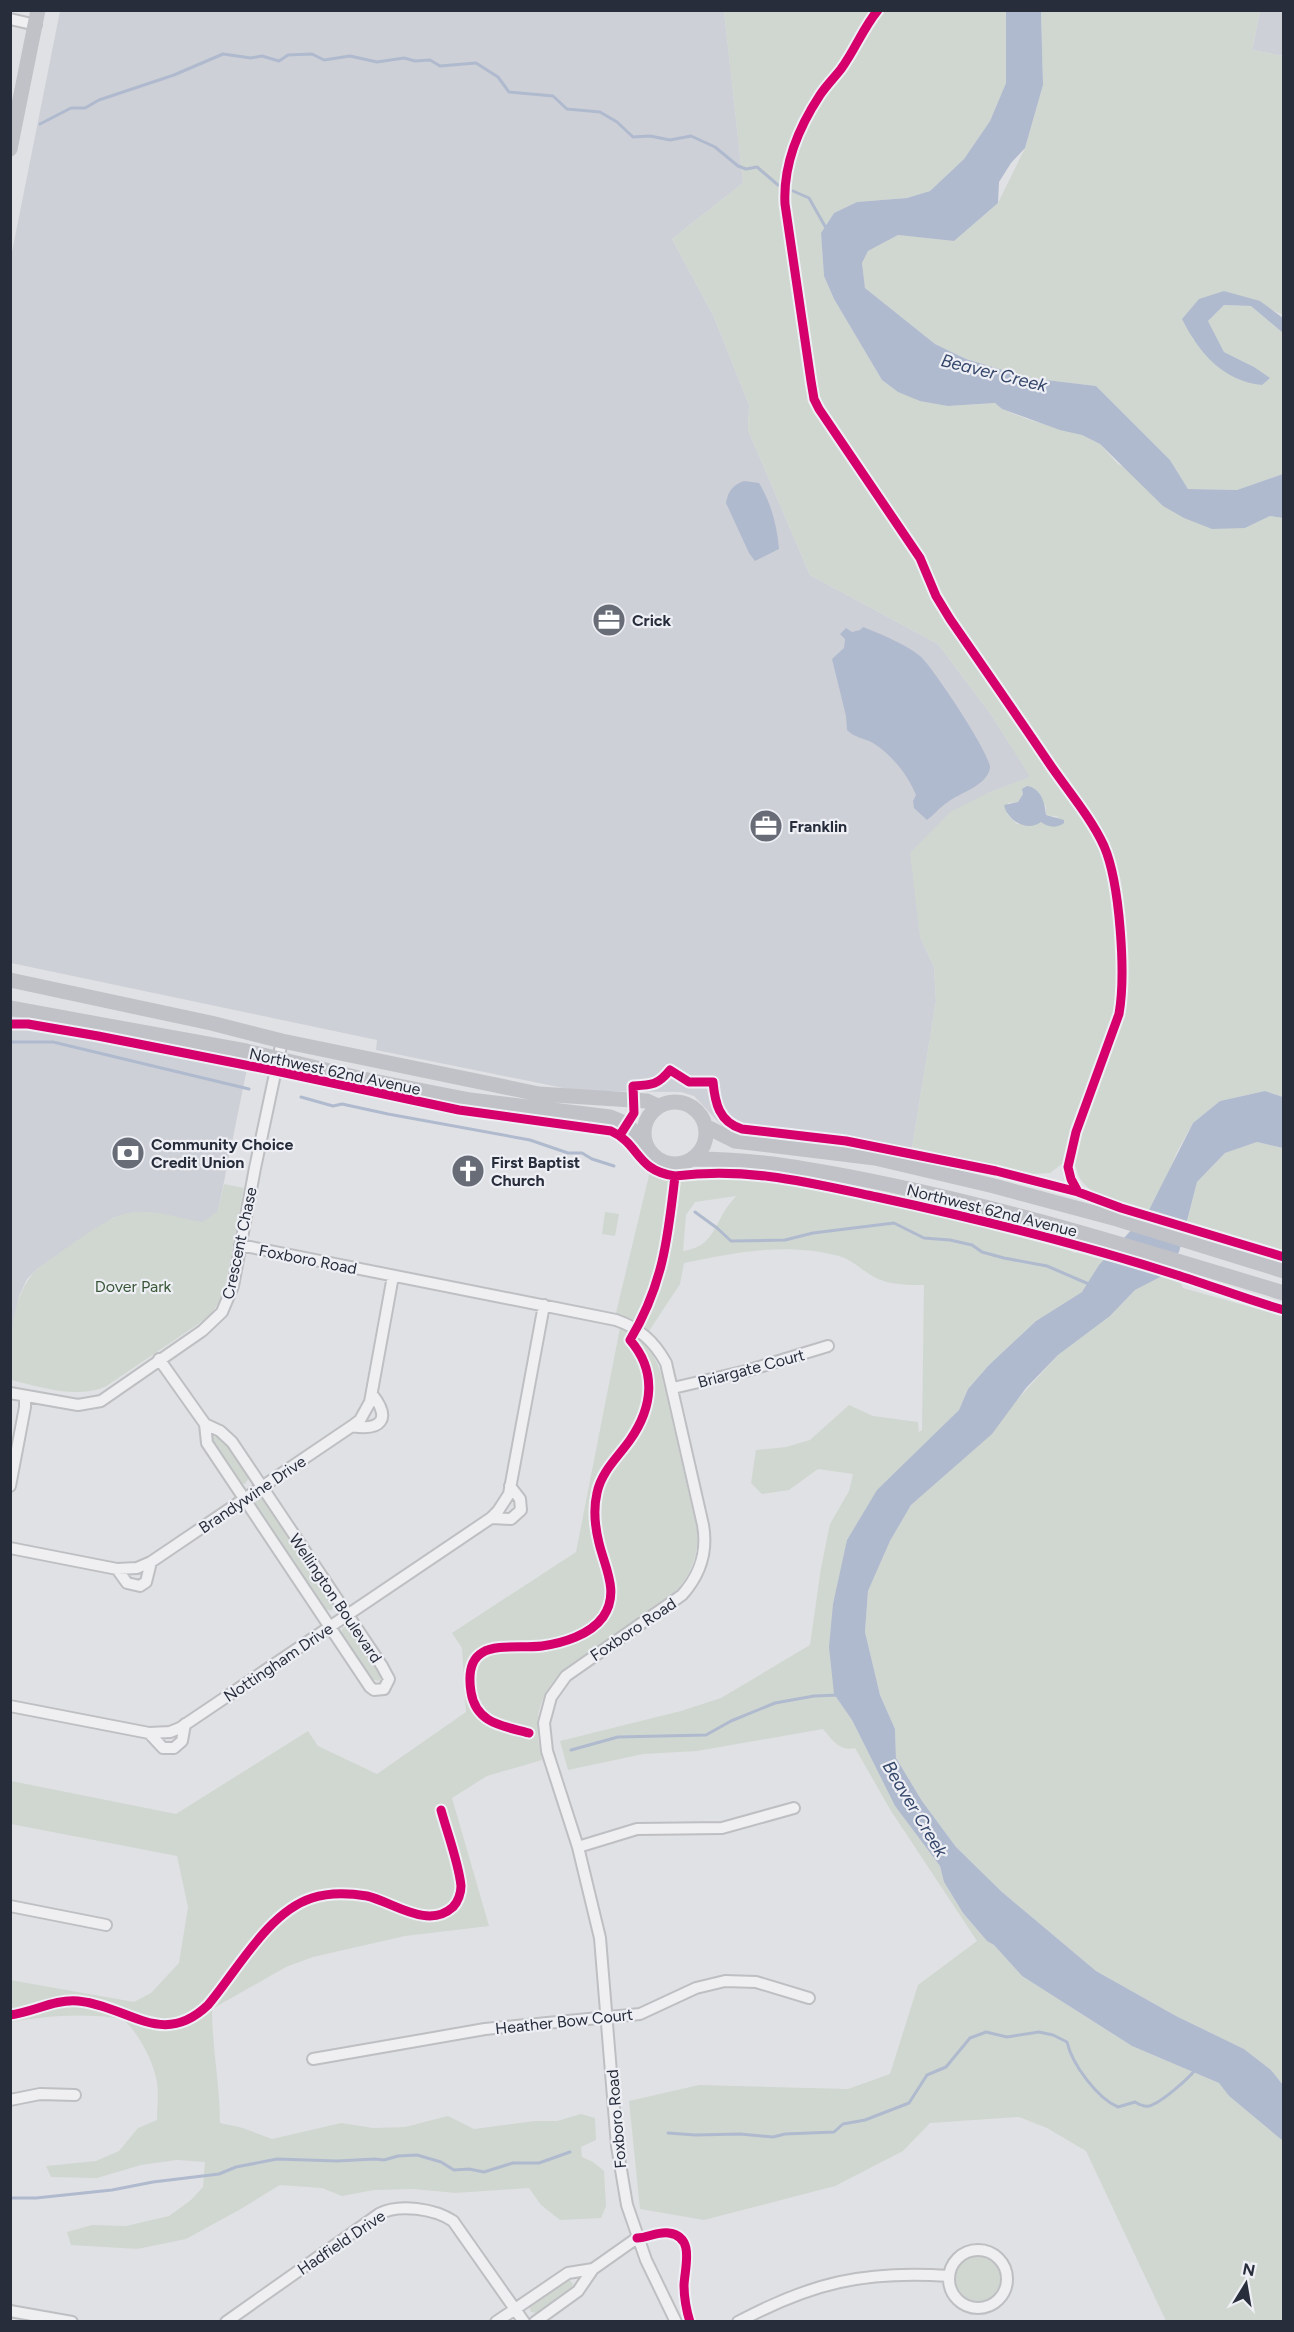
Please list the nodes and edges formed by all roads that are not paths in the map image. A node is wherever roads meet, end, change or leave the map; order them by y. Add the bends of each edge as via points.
1 (37, 17) edge
2 (10, 20) edge
3 (10, 149) edge
4 (10, 980) edge
5 (10, 1008) edge
6 (282, 1041) junction
7 (279, 1059) junction
8 (658, 1106) junction
9 (707, 1127) junction
10 (649, 1150) junction
11 (693, 1159) junction
12 (240, 1245) junction
13 (1284, 1271) edge
14 (393, 1276) junction
15 (1284, 1293) edge
16 (544, 1305) junction
17 (828, 1346) dead end
18 (159, 1359) junction
19 (673, 1388) junction
20 (10, 1393) edge
21 (372, 1394) junction
22 (25, 1396) junction
23 (205, 1424) junction
24 (352, 1426) junction
25 (10, 1486) edge
26 (510, 1486) junction
27 (262, 1487) junction
28 (243, 1500) junction
29 (491, 1518) junction
30 (10, 1548) edge
31 (151, 1562) junction
32 (117, 1569) junction
33 (349, 1615) junction
34 (330, 1628) junction
35 (10, 1706) edge
36 (185, 1724) junction
37 (149, 1733) junction
38 (794, 1808) dead end
39 (578, 1847) junction
40 (10, 1906) edge
41 (106, 1924) dead end
42 (809, 1998) dead end
43 (607, 2016) junction
44 (314, 2059) dead end
45 (75, 2095) dead end
46 (10, 2100) edge
47 (637, 2238) junction
48 (593, 2268) junction
49 (949, 2276) junction
50 (515, 2308) junction
51 (10, 2311) edge
52 (72, 2322) edge
53 (226, 2322) edge
54 (496, 2322) edge
55 (524, 2322) edge
56 (535, 2322) edge
57 (676, 2322) edge
58 (738, 2322) edge

1 - 2 street
1 - 3 street
4 - 6 street, Northwest 62nd Avenue
5 - 7 street, Northwest 62nd Avenue
6 - 7 street, Crescent Chase
6 - 8 street, Northwest 62nd Avenue via 539,1094 647,1101
7 - 10 street, Northwest 62nd Avenue via 470,1100 610,1118 627,1124
7 - 12 street, Crescent Chase
8 - 9 street via 682,1101 702,1115
8 - 10 street via 644,1126
9 - 11 street via 707,1139
9 - 13 street, Northwest 62nd Avenue via 735,1142 875,1158 994,1186
10 - 11 street via 669,1164
11 - 15 street, Northwest 62nd Avenue via 801,1167 1004,1211
12 - 14 street, Foxboro Road
12 - 18 street, Crescent Chase via 233,1286 222,1312 202,1331
14 - 16 street, Foxboro Road
14 - 21 street, Brandywine Drive
16 - 19 street, Foxboro Road via 616,1320 641,1332 666,1363
16 - 26 street, Nottingham Drive
17 - 19 street, Briargate Court
18 - 22 street, Crescent Chase via 101,1401 78,1405
18 - 23 street, Wellington Boulevard
19 - 39 street, Foxboro Road via 705,1534 702,1562 682,1595 576,1668 551,1697 544,1723 545,1744
20 - 22 street, Crescent Chase
21 - 24 street, Brandywine Drive via 366,1412
21 - 24 street, Brandywine Drive via 383,1416 378,1425
22 - 25 street
23 - 27 street, Wellington Boulevard via 225,1434
23 - 28 street, Wellington Boulevard via 207,1443
24 - 27 street, Brandywine Drive
26 - 29 street, Nottingham Drive via 504,1503
26 - 29 street, Nottingham Drive via 520,1499 521,1510 511,1519
27 - 28 street, Brandywine Drive
27 - 33 street, Wellington Boulevard
28 - 31 street, Brandywine Drive
28 - 34 street, Wellington Boulevard
29 - 33 street, Nottingham Drive
30 - 32 street, Brandywine Drive
31 - 32 street, Brandywine Drive via 137,1568
31 - 32 street, Brandywine Drive via 146,1582 140,1586 127,1583
33 - 34 street, Nottingham Drive
33 - 34 street, Wellington Boulevard via 387,1675 388,1685 384,1689 370,1687
34 - 36 street, Nottingham Drive
35 - 37 street, Nottingham Drive
36 - 37 street, Nottingham Drive via 170,1732
36 - 37 street, Nottingham Drive via 182,1741 174,1748 163,1748
38 - 39 street via 722,1828 636,1829
39 - 43 street, Foxboro Road via 600,1938
40 - 41 street
42 - 43 street, Heather Bow Court via 756,1982 724,1981 696,1988 640,2014
43 - 44 street, Heather Bow Court via 456,2033
43 - 47 street, Foxboro Road via 621,2174
45 - 46 street via 40,2094
47 - 48 street
47 - 57 street, Foxboro Road
48 - 50 street via 568,2273
48 - 56 street via 578,2291
49 - 49 street via 956,2298 976,2308 997,2300 1007,2279 1003,2263 983,2250 960,2256
49 - 58 street via 900,2274 845,2280 790,2296
50 - 53 street, Hadfield Drive via 453,2221 438,2213 395,2208 379,2214
50 - 54 street
50 - 55 street, Hadfield Drive
51 - 52 street

